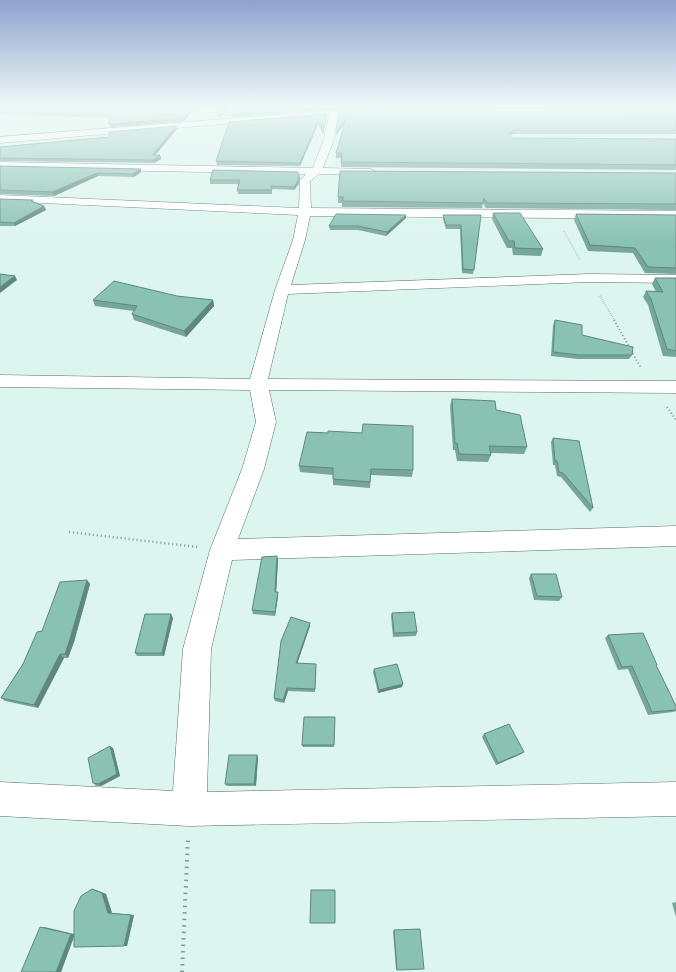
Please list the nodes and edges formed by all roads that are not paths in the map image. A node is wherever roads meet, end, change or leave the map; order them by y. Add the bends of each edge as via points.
1 (324, 152) edge
2 (0, 165) edge
3 (317, 172) junction
4 (381, 172) edge
5 (0, 198) edge
6 (305, 212) junction
7 (676, 215) edge
8 (676, 279) edge
9 (282, 290) junction
10 (0, 381) edge
11 (258, 384) junction
12 (676, 387) edge
13 (676, 536) edge
14 (222, 550) junction
15 (0, 799) edge
16 (676, 799) edge
17 (189, 809) junction

1 - 3 street
2 - 3 street
3 - 4 street
3 - 6 street via 306,180
5 - 6 street
6 - 7 street
6 - 9 street via 299,240
8 - 9 street via 589,278
9 - 11 street
10 - 11 street
11 - 12 street
11 - 14 street via 266,422 253,469
13 - 14 street
14 - 17 street via 198,649
15 - 17 street
16 - 17 street

